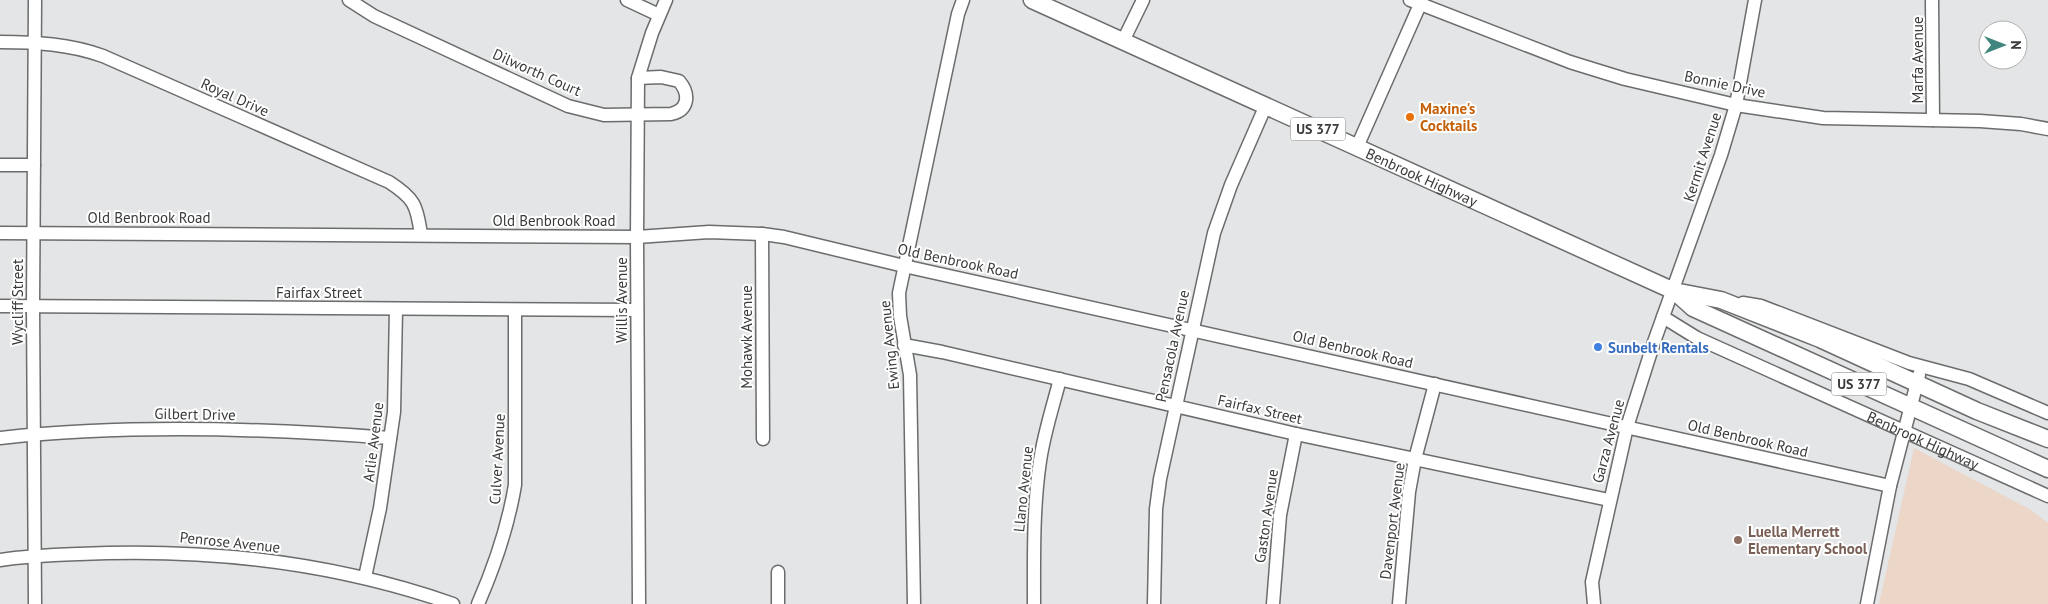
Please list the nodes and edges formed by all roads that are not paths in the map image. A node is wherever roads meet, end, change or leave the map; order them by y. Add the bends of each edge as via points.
1 (35, 0) edge
2 (349, 0) edge
3 (627, 0) edge
4 (666, 0) edge
5 (963, 0) edge
6 (1032, 0) edge
7 (1143, 0) edge
8 (1755, 0) edge
9 (1932, 0) edge
10 (1417, 1) edge
11 (660, 15) junction
12 (1123, 41) junction
13 (0, 42) edge
14 (35, 42) junction
15 (638, 78) junction
16 (1266, 105) junction
17 (1736, 105) junction
18 (638, 115) junction
19 (1933, 120) junction
20 (2048, 130) edge
21 (1357, 147) junction
22 (0, 165) edge
23 (34, 165) junction
24 (0, 233) edge
25 (34, 233) junction
26 (762, 234) junction
27 (421, 235) junction
28 (637, 237) junction
29 (904, 266) junction
30 (1674, 291) junction
31 (0, 306) edge
32 (33, 306) junction
33 (396, 309) junction
34 (515, 310) junction
35 (637, 310) junction
36 (1663, 318) junction
37 (1192, 330) junction
38 (904, 346) junction
39 (1919, 375) junction
40 (1060, 379) junction
41 (1435, 384) junction
42 (1175, 405) junction
43 (1911, 408) junction
44 (2048, 413) edge
45 (1627, 427) junction
46 (1905, 431) junction
47 (35, 434) junction
48 (1296, 434) junction
49 (0, 438) edge
50 (390, 438) junction
51 (763, 439) dead end
52 (2048, 439) edge
53 (1415, 459) junction
54 (2048, 469) edge
55 (1890, 486) junction
56 (2048, 496) edge
57 (1609, 500) junction
58 (34, 556) junction
59 (0, 560) edge
60 (778, 572) dead end
61 (364, 577) junction
62 (34, 604) edge
63 (453, 604) edge
64 (478, 604) edge
65 (639, 604) edge
66 (778, 604) edge
67 (914, 604) edge
68 (1034, 604) edge
69 (1154, 604) edge
70 (1273, 604) edge
71 (1399, 604) edge
72 (1594, 604) edge
73 (1867, 604) edge

1 - 14 street, Wycliff Street
2 - 18 street, Dilworth Court via 374,16 568,106 604,115
3 - 11 street
4 - 11 street, Willis Avenue
5 - 29 street, Ewing Avenue
6 - 12 main road, Benbrook Highway / US 377
7 - 12 street
8 - 17 street, Kermit Avenue
9 - 19 street, Marfa Avenue
10 - 17 street, Bonnie Drive via 1570,62 1625,79
10 - 21 street
11 - 15 street, Willis Avenue
12 - 16 main road, Benbrook Highway / US 377
13 - 14 street, Royal Drive
14 - 23 street, Wycliff Street
14 - 27 street, Royal Drive via 103,56 390,182 414,202
15 - 18 street, Willis Avenue
15 - 18 street, Dilworth Court via 661,77 679,81 684,86 686,101 679,112
16 - 21 main road, Benbrook Highway / US 377
16 - 37 street, Pensacola Avenue via 1214,232
17 - 19 street, Bonnie Drive via 1823,118
17 - 30 street, Kermit Avenue
18 - 28 street, Willis Avenue
19 - 20 street, Bonnie Drive via 2021,124
21 - 30 main road, Benbrook Highway / US 377
22 - 23 street
23 - 25 street, Wycliff Street
24 - 25 street, Old Benbrook Road
25 - 27 street, Old Benbrook Road
25 - 32 street, Wycliff Street
26 - 28 street, Old Benbrook Road via 709,232
26 - 29 street, Old Benbrook Road
26 - 51 street, Mohawk Avenue
27 - 28 street, Old Benbrook Road
28 - 35 street, Willis Avenue
29 - 37 street, Old Benbrook Road
29 - 38 street, Ewing Avenue via 899,293
30 - 36 street, Garza Avenue
30 - 39 main road, Benbrook Highway / US 377 via 1721,300
30 - 43 main road, Benbrook Highway / US 377 via 1693,308
31 - 32 street, Fairfax Street
32 - 33 street, Fairfax Street
32 - 47 street, Wycliff Street
33 - 34 street, Fairfax Street
33 - 50 street, Arlie Avenue via 395,396
34 - 35 street, Fairfax Street
34 - 64 street, Culver Avenue via 515,485 501,547
35 - 65 street, Willis Avenue
36 - 45 street, Garza Avenue
36 - 46 street, Benbrook Highway via 1697,338
37 - 41 street, Old Benbrook Road
37 - 42 street, Pensacola Avenue
38 - 40 street, Fairfax Street
38 - 67 street, Ewing Avenue via 910,375
39 - 43 street
39 - 44 street, Benbrook Highway via 1943,370
39 - 52 main road, Benbrook Highway / US 377 via 1977,410
40 - 42 street, Fairfax Street
40 - 68 street, Llano Avenue via 1040,462 1035,515
41 - 45 street, Old Benbrook Road
41 - 53 street, Davenport Avenue
42 - 48 street, Fairfax Street
42 - 69 street, Pensacola Avenue via 1156,510
43 - 46 street
43 - 54 main road, Benbrook Highway / US 377
45 - 55 street, Old Benbrook Road
45 - 57 street, Garza Avenue
46 - 55 street
46 - 56 street, Benbrook Highway
47 - 49 street, Gilbert Drive
47 - 50 street, Gilbert Drive via 160,430 325,433
47 - 58 street, Wycliff Street
48 - 53 street, Fairfax Street
48 - 70 street, Gaston Avenue via 1280,515
50 - 61 street, Arlie Avenue via 380,508
53 - 57 street, Fairfax Street
53 - 71 street, Davenport Avenue
55 - 73 street
57 - 72 street, Garza Avenue via 1592,582
58 - 59 street, Penrose Avenue
58 - 61 street, Penrose Avenue via 178,553 236,557
58 - 62 street, Wycliff Street
60 - 66 street
61 - 63 street, Penrose Avenue

